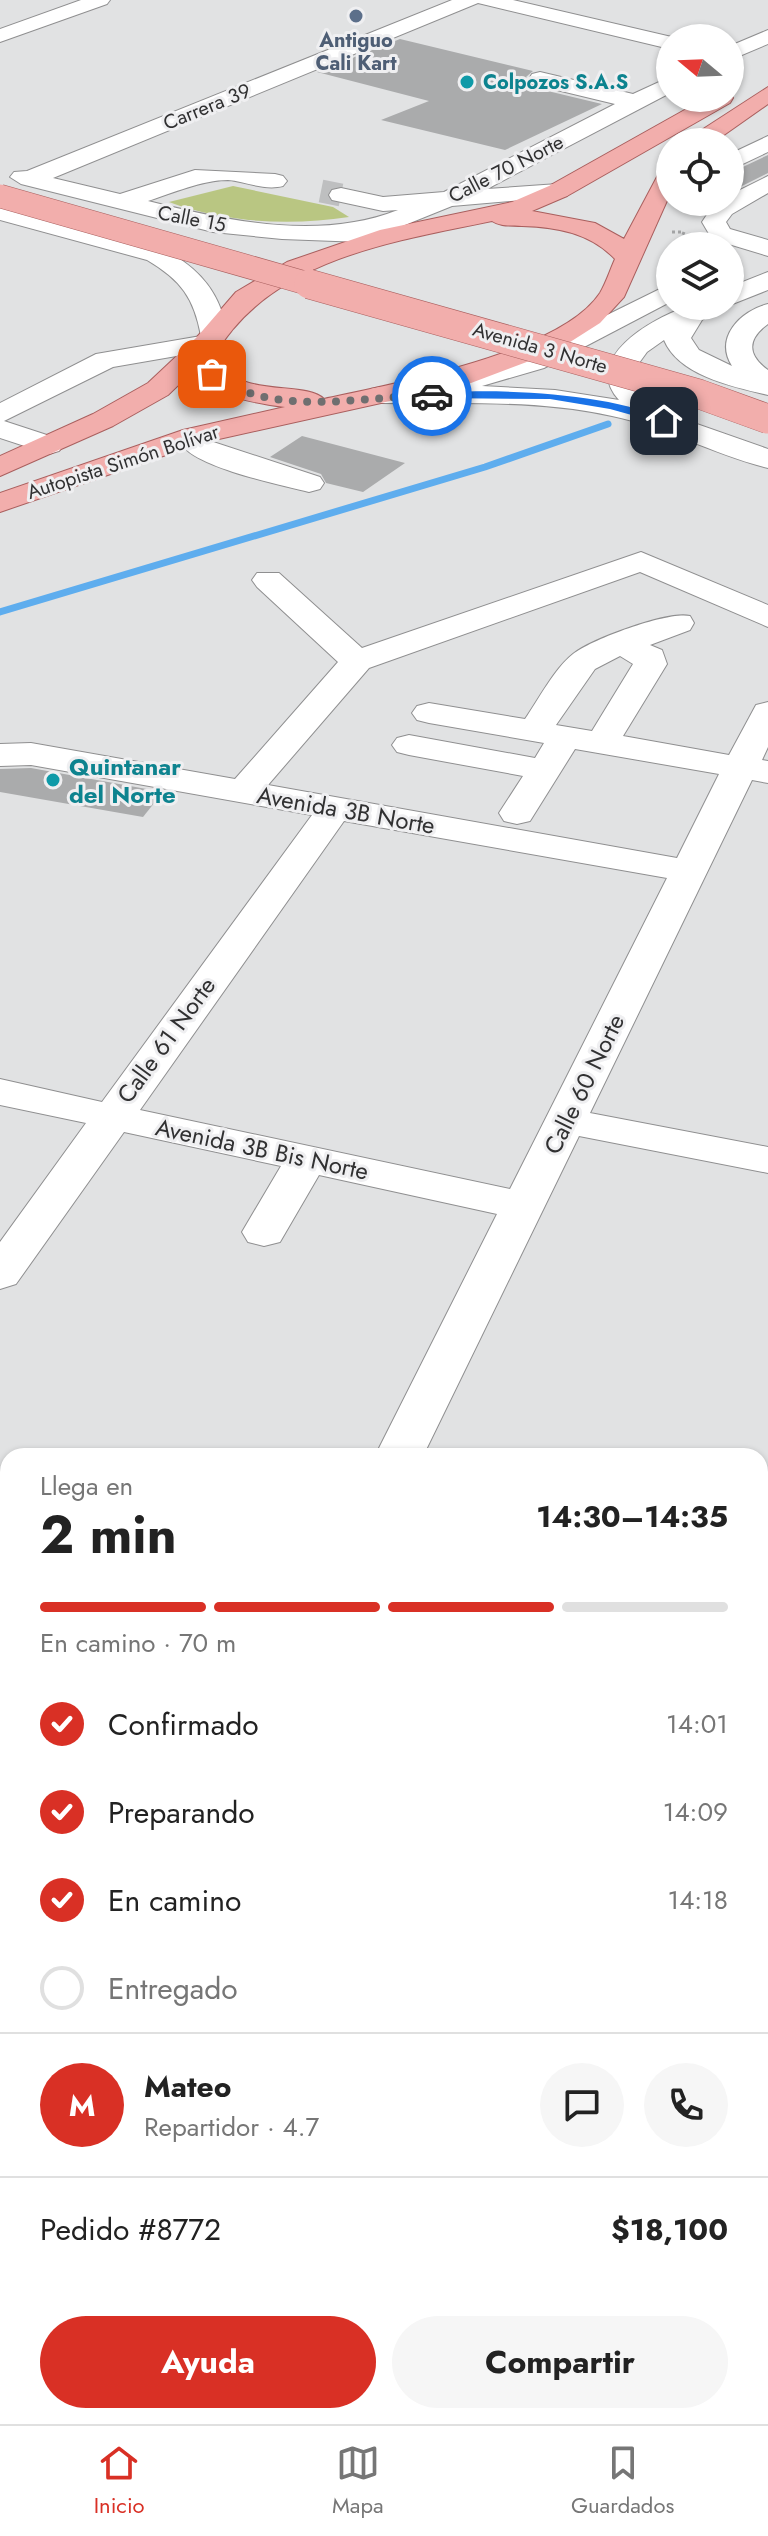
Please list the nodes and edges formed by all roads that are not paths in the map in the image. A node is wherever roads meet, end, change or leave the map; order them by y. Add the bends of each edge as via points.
1 (100, 0) edge
2 (470, 0) edge
3 (487, 0) edge
4 (0, 36) edge
5 (768, 36) edge
6 (656, 40) edge
7 (744, 47) edge
8 (768, 73) edge
9 (540, 79) dead end
10 (744, 86) edge
11 (656, 92) edge
12 (768, 94) edge
13 (637, 102) junction
14 (678, 112) edge
15 (721, 128) edge
16 (768, 143) edge
17 (744, 156) edge
18 (0, 171) edge
19 (0, 179) edge
20 (29, 179) junction
21 (275, 181) tunnel mouth
22 (768, 183) edge
23 (558, 191) joint
24 (341, 195) tunnel mouth
25 (0, 196) edge
26 (119, 203) junction
27 (656, 207) edge
28 (450, 210) junction
29 (0, 212) edge
30 (213, 225) junction
31 (401, 232) junction
32 (335, 233) junction
33 (766, 248) edge
34 (156, 255) junction
35 (626, 256) junction
36 (744, 257) edge
37 (744, 263) edge
38 (321, 278) junction
39 (768, 280) edge
40 (744, 291) edge
41 (656, 300) edge
42 (768, 312) edge
43 (658, 320) edge
44 (684, 320) edge
45 (210, 339) junction
46 (768, 384) edge
47 (381, 395) junction
48 (768, 399) edge
49 (0, 414) edge
50 (277, 418) junction
51 (768, 419) edge
52 (0, 429) edge
53 (49, 445) junction
54 (198, 446) junction
55 (768, 457) edge
56 (0, 467) edge
57 (309, 483) dead end
58 (0, 503) edge
59 (0, 522) edge
60 (268, 580) dead end
61 (768, 617) edge
62 (678, 623) dead end
63 (619, 644) junction
64 (357, 661) junction
65 (768, 712) edge
66 (429, 713) dead end
67 (550, 734) junction
68 (602, 743) junction
69 (409, 745) dead end
70 (1, 754) edge
71 (755, 769) edge
72 (545, 770) junction
73 (243, 792) junction
74 (335, 808) junction
75 (517, 813) dead end
76 (689, 871) junction
77 (0, 1092) edge
78 (111, 1116) junction
79 (566, 1121) junction
80 (307, 1159) junction
81 (768, 1160) edge
82 (524, 1206) junction
83 (264, 1232) dead end
84 (0, 1274) edge
85 (403, 1448) edge

1 - 4 street
2 - 20 street, Carrera 39
3 - 6 street
5 - 7 street
8 - 10 main road
9 - 13 street
11 - 13 street, Calle 70 Norte
12 - 15 main road
13 - 28 street, Calle 70 Norte
14 - 23 main road
16 - 17 street
18 - 20 street, Calle 15
19 - 38 main road, Calle 15
20 - 26 street, Calle 15
21 - 26 street via 195,177
22 - 33 street via 723,209 714,222 721,234
23 - 28 street
24 - 28 street
25 - 38 main road, Calle 15, bridge
26 - 30 street, Calle 15
27 - 35 main road, Autopista Simón Bolívar
28 - 31 main road, Autopista Simón Bolívar
28 - 32 street, Calle 70 Norte
28 - 35 main road, Autopista Simón Bolívar via 559,223 610,240
29 - 34 street, Calle 15
30 - 32 street, Calle 15
30 - 34 street via 270,241 276,253 262,263 232,269
31 - 32 street, Calle 15
31 - 45 main road, Autopista Simón Bolívar via 317,257 277,276 245,298
33 - 36 street
33 - 37 street
34 - 45 street, Calle 15 via 203,291 212,312
35 - 47 main road, Autopista Simón Bolívar via 611,297 563,336 485,370
38 - 48 main road, Avenida 3 Norte
38 - 51 main road, Avenida 3 Norte, bridge
39 - 40 street
41 - 47 street via 511,370
42 - 46 street via 744,328 736,345 747,368
43 - 55 street via 625,331 599,362 599,373 614,394
44 - 46 street via 677,338 684,352 707,366
45 - 47 main road via 203,359 212,374 248,392 313,401
45 - 49 street via 106,360
45 - 53 main road, Autopista Simón Bolívar via 158,389
47 - 50 main road, Autopista Simón Bolívar
47 - 55 street, Avenida 3 Norte via 513,395 585,402 647,416
50 - 54 main road
50 - 58 main road, Autopista Simón Bolívar via 193,436
52 - 53 street
53 - 56 main road, Autopista Simón Bolívar
54 - 57 street
54 - 59 main road
60 - 64 street
61 - 64 street via 641,561
62 - 63 street
63 - 67 street via 572,673
63 - 68 street via 650,657 650,664
64 - 73 street
65 - 71 street, Calle 60 Norte
66 - 67 street
67 - 68 street
67 - 72 street
68 - 71 street
69 - 72 street
70 - 73 street, Avenida 3B Norte via 31,754
71 - 76 street, Calle 60 Norte
72 - 75 street
73 - 74 street, Avenida 3B Norte
74 - 76 street, Avenida 3B Norte
74 - 78 street, Calle 61 Norte
76 - 79 street, Calle 60 Norte
77 - 78 street, Avenida 3B Bis Norte
78 - 80 street, Avenida 3B Bis Norte
78 - 84 street, Calle 61 Norte
79 - 81 street
79 - 82 street, Calle 60 Norte
80 - 82 street, Avenida 3B Bis Norte
80 - 83 street
82 - 85 street, Calle 60 Norte

